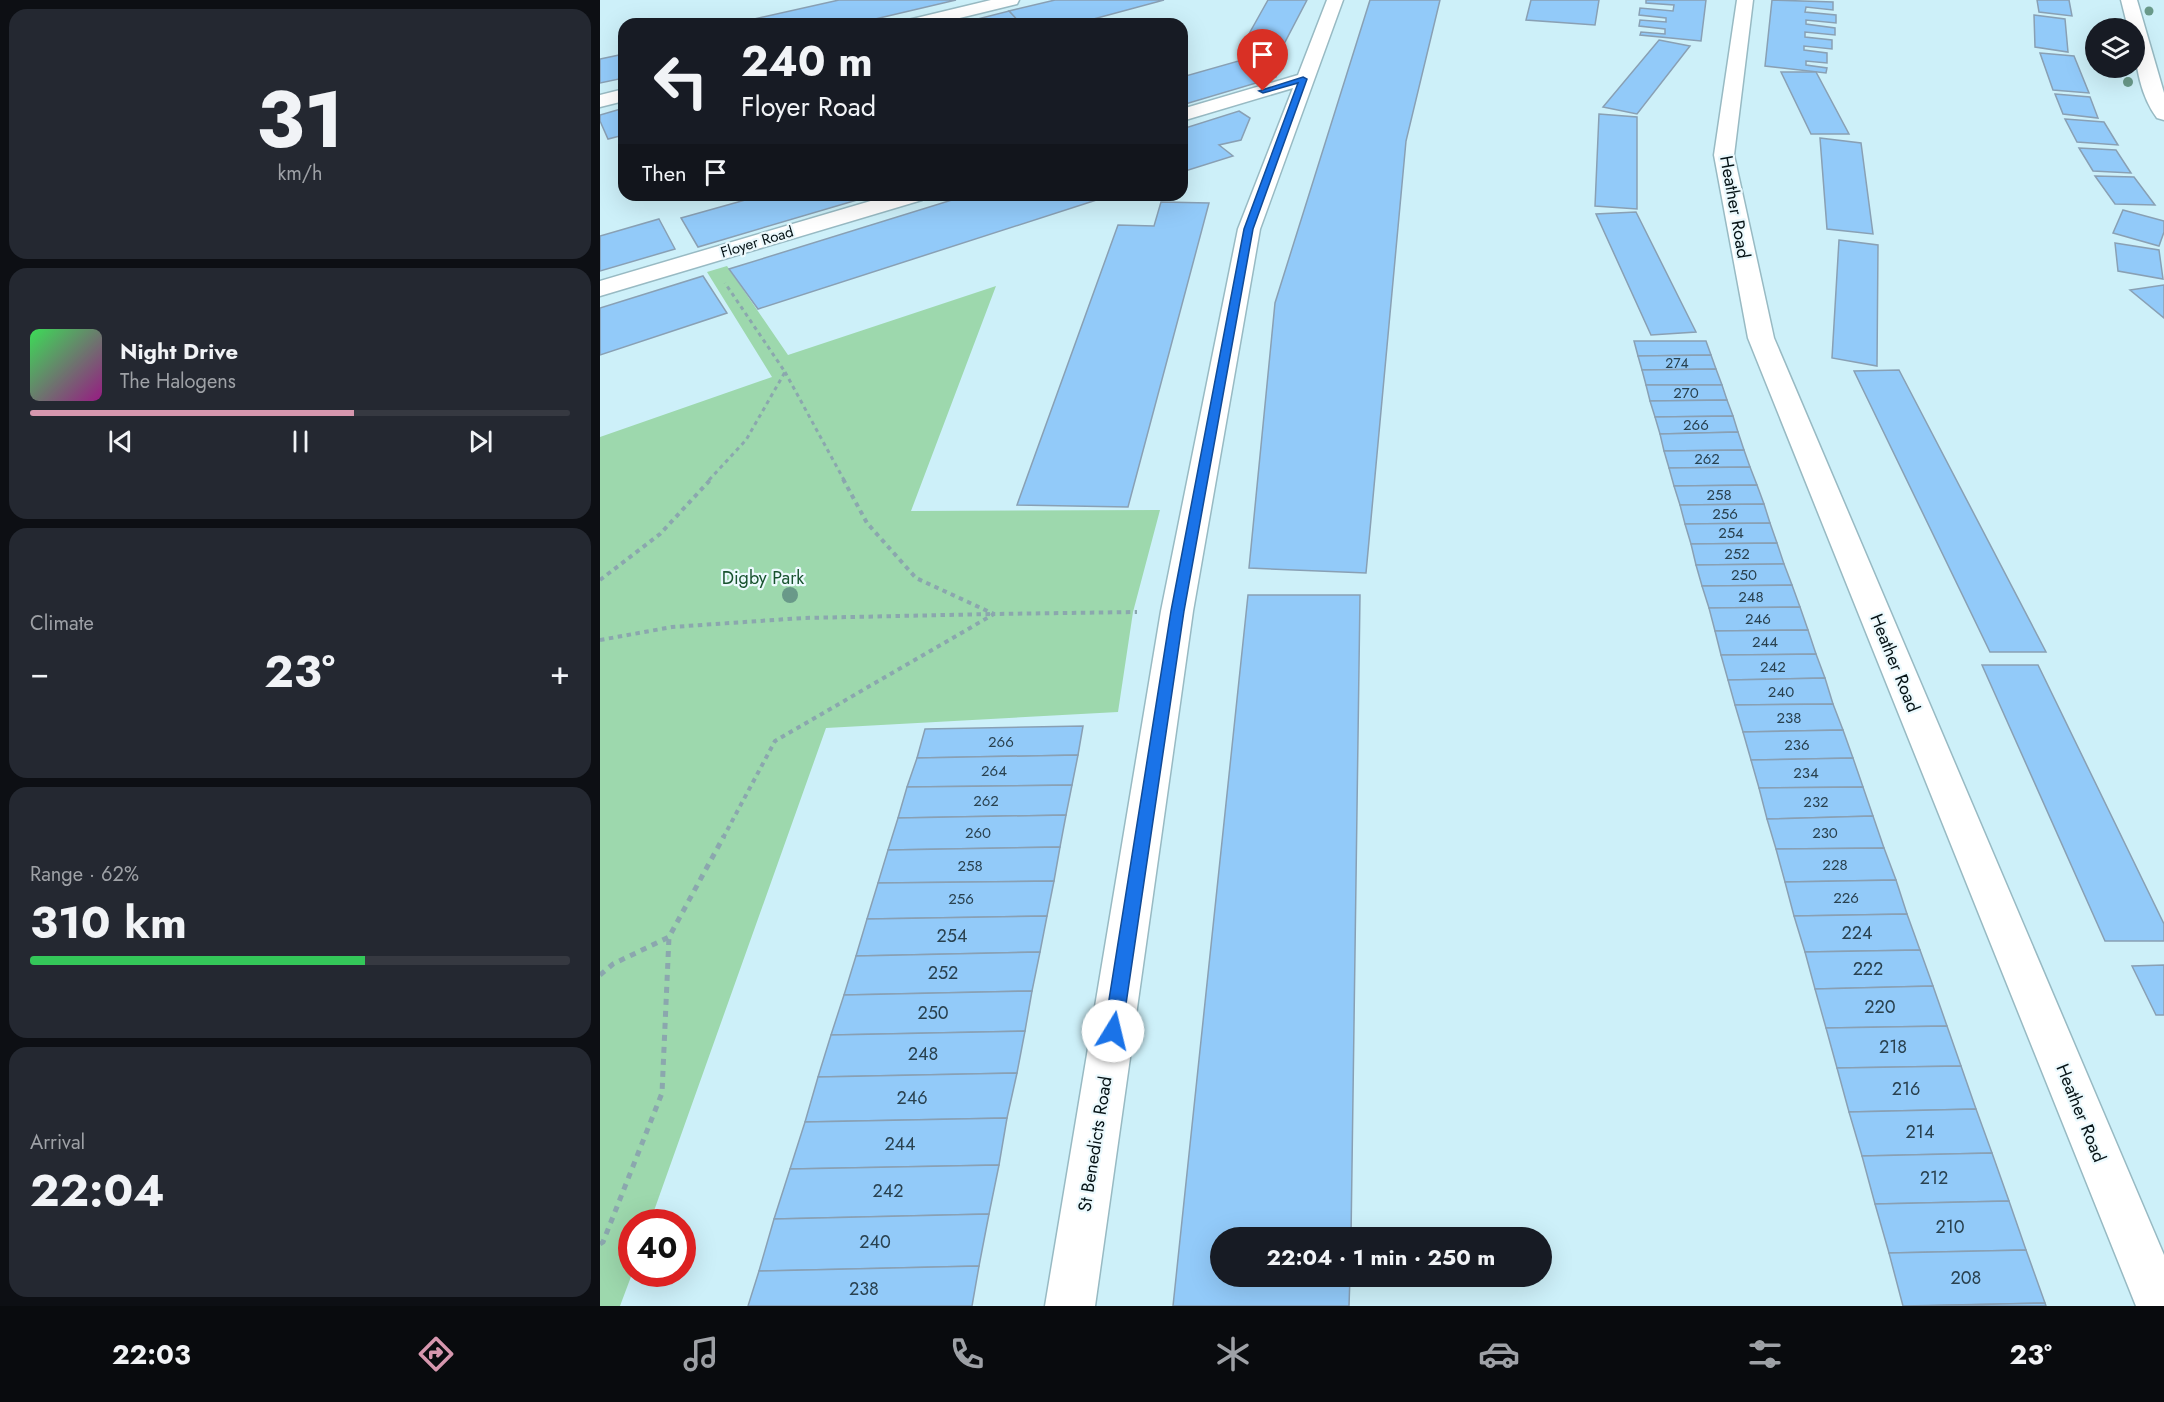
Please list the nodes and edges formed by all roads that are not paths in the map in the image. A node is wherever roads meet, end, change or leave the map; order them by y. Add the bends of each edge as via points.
1 (1011, 0) edge
2 (1335, 0) edge
3 (1745, 0) edge
4 (2129, 0) edge
5 (938, 18) edge
6 (1303, 79) junction
7 (618, 96) edge
8 (600, 101) edge
9 (1188, 113) edge
10 (2164, 114) edge
11 (894, 201) edge
12 (600, 289) edge
13 (1070, 1306) edge
14 (2161, 1306) edge

1 - 5 street
2 - 6 street, St Benedicts Road
3 - 14 street, Heather Road via 1724,154 1761,338
4 - 10 street via 2158,106
6 - 9 street
6 - 13 street, St Benedicts Road via 1249,229 1177,611
7 - 8 street
11 - 12 street, Floyer Road

